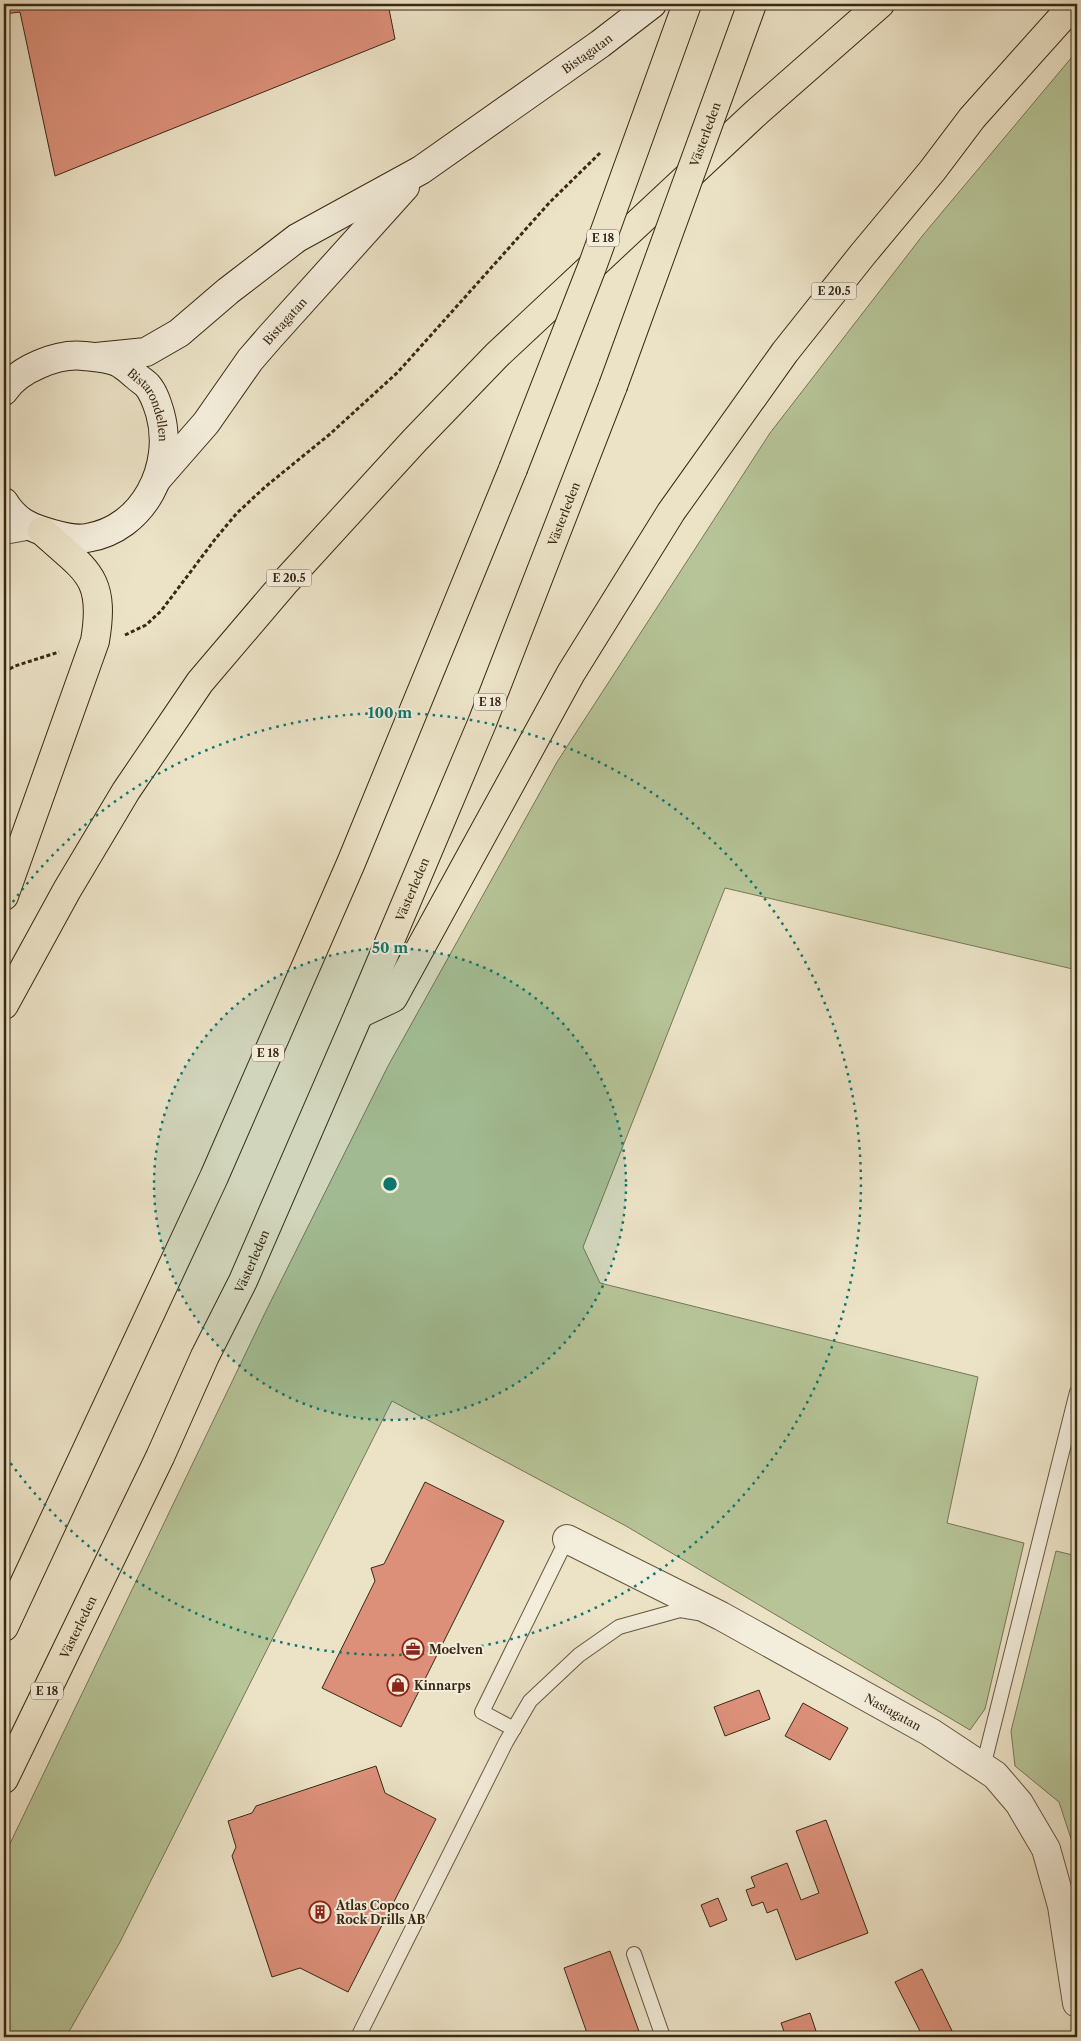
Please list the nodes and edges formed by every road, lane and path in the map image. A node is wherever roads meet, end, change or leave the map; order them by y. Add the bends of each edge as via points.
1 (652, 4) edge
2 (687, 4) edge
3 (752, 4) edge
4 (880, 4) edge
5 (1074, 4) edge
6 (421, 170) junction
7 (550, 202) dead end
8 (96, 358) junction
9 (4, 391) edge
10 (157, 480) junction
11 (4, 502) edge
12 (24, 529) edge
13 (117, 637) dead end
14 (67, 649) dead end
15 (4, 672) edge
16 (4, 896) edge
17 (4, 1005) edge
18 (359, 1014) junction
19 (1077, 1392) edge
20 (567, 1539) joint
21 (721, 1616) junction
22 (4, 1627) edge
23 (514, 1729) junction
24 (983, 1767) junction
25 (4, 1779) edge
26 (634, 1954) dead end
27 (1077, 2003) edge
28 (358, 2037) edge
29 (663, 2037) edge

1 - 6 main road, Bistagatan
2 - 22 highway, E 18, bridge via 592,267 513,469 351,863 214,1177
3 - 18 highway, Västerleden / E 18, bridge via 613,386 482,723
4 - 17 highway, E 20.5 via 757,112 498,356 402,453 267,602 200,682 126,792
5 - 18 highway, E 20.5 via 972,118 845,277 786,352 671,512 557,698 394,998
6 - 8 main road, Bistagatan via 297,238 179,333 146,352
6 - 10 main road, Bistagatan via 268,338 206,423
7 - 13 path via 398,372 238,513 161,611 146,625
8 - 9 main road, Bistarondellen via 81,355 48,360 21,374
8 - 10 main road, Bistarondellen via 116,362 126,368 148,386 156,399 165,439
10 - 12 main road, Bistarondellen via 144,503 113,529 87,538 69,538
11 - 12 main road
12 - 16 highway via 86,571 98,595 97,629
14 - 15 path
18 - 25 highway, Västerleden / E 18 via 243,1281
19 - 24 lane
20 - 21 main road, Nastagatan
20 - 23 lane via 482,1712
21 - 23 lane via 680,1610 619,1626 579,1655 530,1701
21 - 24 main road, Nastagatan via 930,1732
23 - 28 lane
24 - 27 main road, Nastagatan via 996,1776 1019,1803 1046,1849 1062,1906
26 - 29 lane

